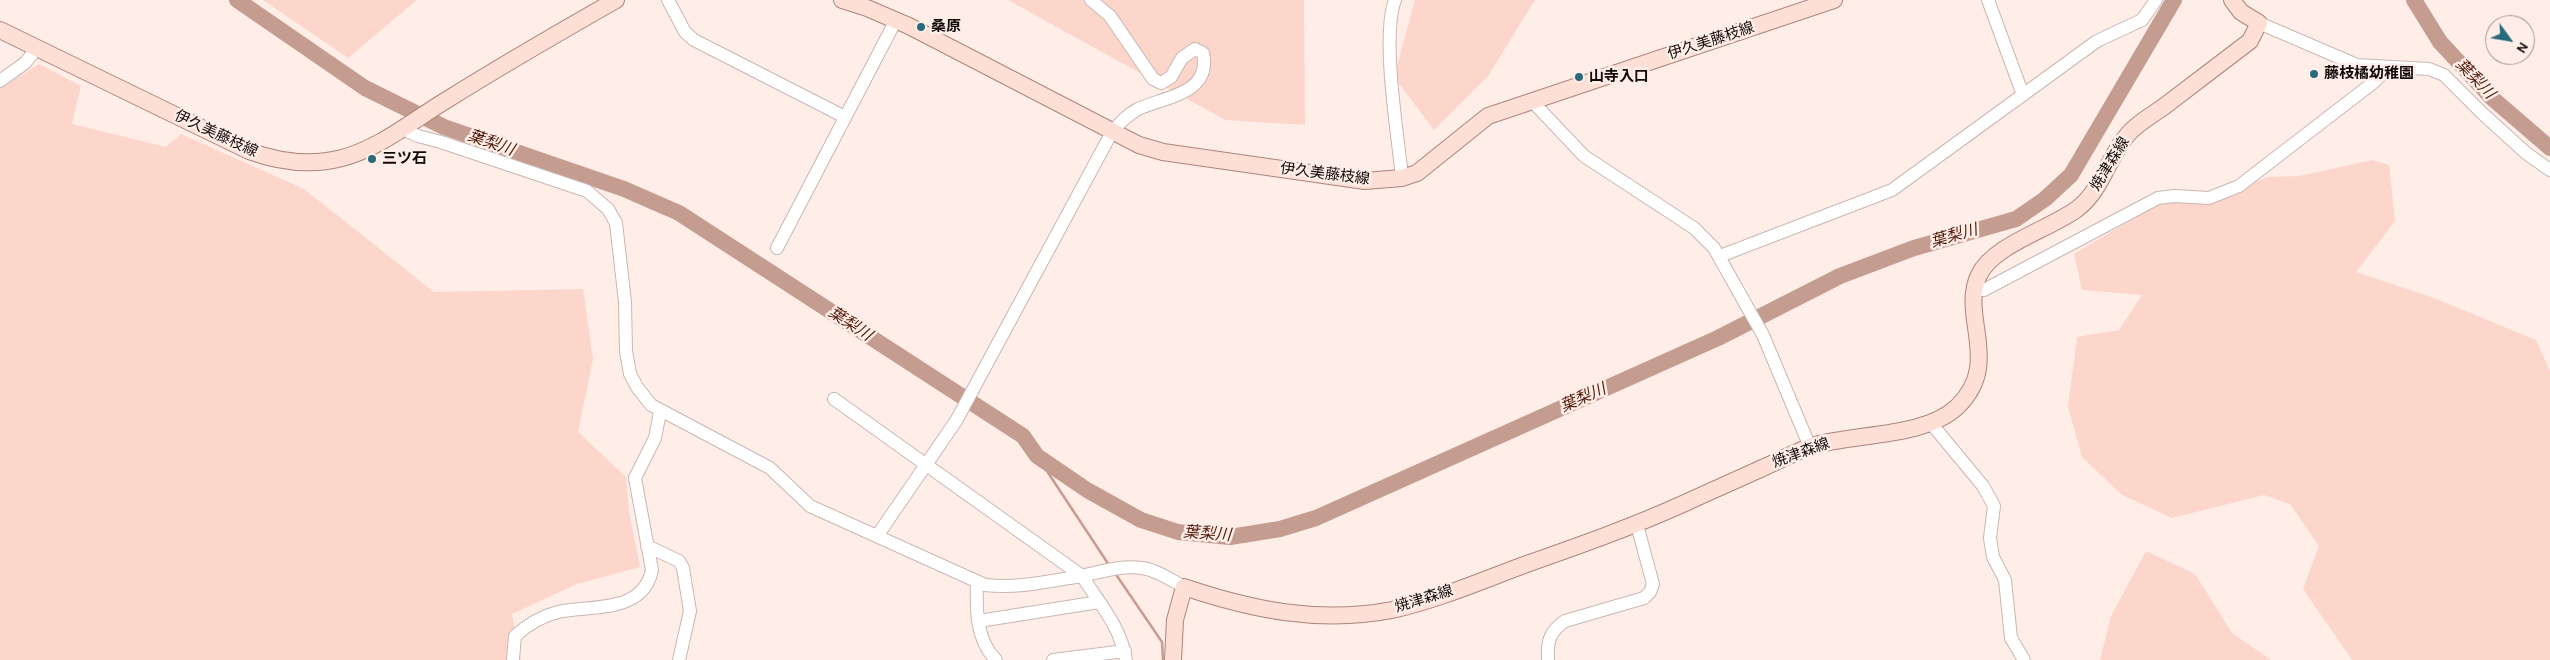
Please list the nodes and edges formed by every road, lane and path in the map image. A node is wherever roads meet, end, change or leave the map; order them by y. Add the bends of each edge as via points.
1 (616, 0) edge
2 (668, 0) edge
3 (842, 0) edge
4 (1091, 0) edge
5 (1395, 0) edge
6 (1834, 0) edge
7 (1988, 0) edge
8 (2156, 0) edge
9 (2232, 0) edge
10 (896, 20) junction
11 (2259, 24) junction
12 (0, 30) edge
13 (37, 48) junction
14 (2389, 67) junction
15 (0, 81) edge
16 (2023, 95) junction
17 (1531, 100) junction
18 (845, 117) junction
19 (405, 126) junction
20 (1112, 132) junction
21 (2550, 170) edge
22 (1402, 178) junction
23 (777, 248) dead end
24 (1720, 256) junction
25 (1975, 289) junction
26 (834, 400) dead end
27 (660, 412) junction
28 (1930, 422) junction
29 (1810, 447) junction
30 (927, 463) junction
31 (1637, 525) junction
32 (877, 536) junction
33 (646, 546) junction
34 (1082, 576) junction
35 (977, 583) junction
36 (1184, 587) junction
37 (1099, 602) junction
38 (979, 621) junction
39 (1126, 655) edge
40 (513, 659) dead end
41 (679, 660) edge
42 (996, 660) edge
43 (1053, 660) edge
44 (1173, 660) edge
45 (1548, 660) edge
46 (2024, 660) edge

1 - 19 main road, 伊久美藤枝線
2 - 18 street via 685,32 694,40
3 - 10 main road, 伊久美藤枝線
4 - 20 street via 1110,16 1153,79 1161,83 1171,77 1182,58 1195,49 1203,52 1206,65 1199,80 1174,98 1138,109
5 - 22 street via 1389,42
6 - 17 main road, 伊久美藤枝線
7 - 16 street
8 - 16 street via 2142,20 2097,40
9 - 11 main road via 2241,12
10 - 18 street
10 - 20 main road, 伊久美藤枝線
11 - 14 street via 2357,65
11 - 25 main road, 焼津森線 via 2250,41 2129,132 2103,179 2079,208 1988,262 1979,274
12 - 13 main road, 伊久美藤枝線
13 - 15 street via 25,63
13 - 19 main road, 伊久美藤枝線 via 264,156 316,163 341,158 365,151
14 - 21 street via 2429,69 2444,75 2526,153
14 - 25 street via 2239,186 2209,198 2158,198 1984,290
16 - 24 street via 1892,190
17 - 22 main road, 伊久美藤枝線 via 1488,116 1431,163
17 - 24 street via 1584,156 1694,228
18 - 23 street
19 - 27 street via 418,136 587,191 608,209 616,223 630,374 643,397
20 - 22 main road, 伊久美藤枝線 via 1138,145 1163,152 1365,181
20 - 30 street via 974,390
24 - 29 street via 1763,335
25 - 28 main road, 焼津森線 via 1980,359 1977,374 1972,388 1960,404
26 - 30 street
27 - 32 street via 770,468 810,506
27 - 33 street via 655,438 635,478
28 - 29 main road, 焼津森線
28 - 46 street via 1983,486 1994,506 1990,538 1993,557 2005,580 2011,638
29 - 31 main road, 焼津森線
30 - 32 street
30 - 34 street
31 - 36 main road, 焼津森線 via 1393,610 1317,615 1281,612 1233,604
31 - 45 street via 1653,584 1650,592 1644,598 1565,621 1554,628 1549,637
32 - 35 street
33 - 40 street via 652,570 644,588 625,604 556,612 534,621 515,636
33 - 41 street via 679,560 683,568 690,611
34 - 35 street via 1006,586
34 - 36 street via 1111,569 1142,568
34 - 37 street
35 - 38 street
36 - 44 main road via 1175,620
37 - 38 street
37 - 39 street via 1110,617
38 - 42 street via 980,635
39 - 43 street

